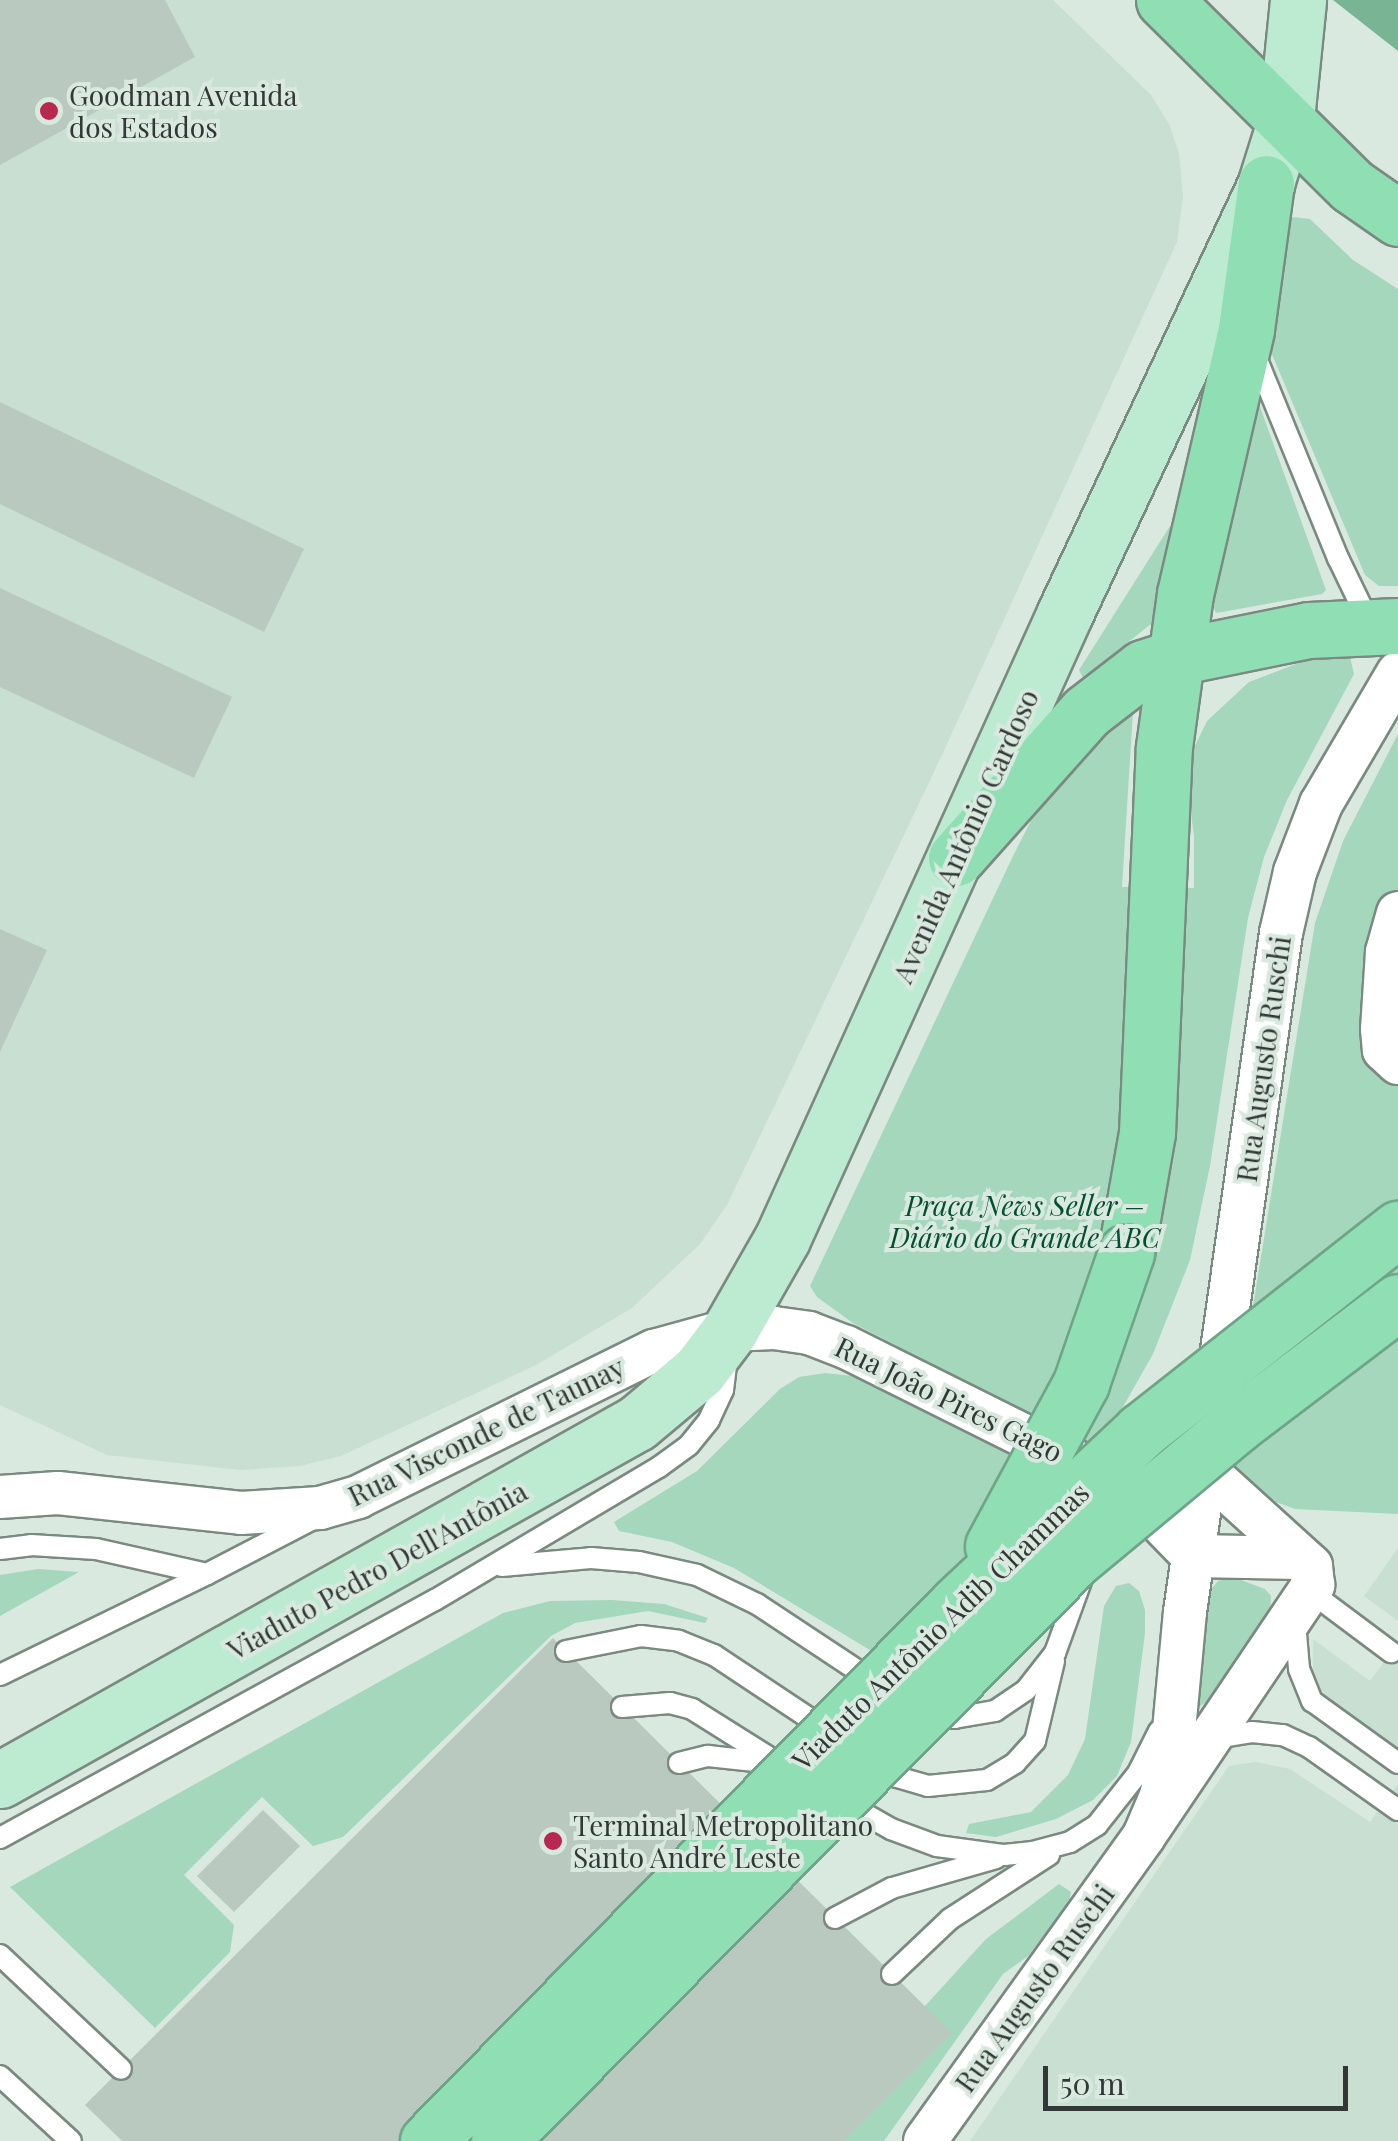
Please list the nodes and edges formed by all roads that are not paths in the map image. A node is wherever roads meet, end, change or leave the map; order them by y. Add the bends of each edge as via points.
1 (1164, 0) edge
2 (1296, 11) edge
3 (1286, 119) junction
4 (1266, 183) junction
5 (1398, 218) edge
6 (1246, 329) junction
7 (1384, 626) edge
8 (1176, 656) junction
9 (1398, 673) edge
10 (956, 858) junction
11 (1398, 913) edge
12 (1398, 1063) edge
13 (1398, 1229) edge
14 (1234, 1248) junction
15 (1398, 1302) edge
16 (730, 1330) junction
17 (1205, 1470) junction
18 (1124, 1486) junction
19 (358, 1496) junction
20 (0, 1497) edge
21 (0, 1549) edge
22 (1193, 1556) junction
23 (490, 1568) junction
24 (206, 1574) junction
25 (1301, 1586) junction
26 (956, 1604) junction
27 (566, 1651) dead end
28 (1391, 1652) dead end
29 (1055, 1653) junction
30 (0, 1675) edge
31 (1179, 1678) junction
32 (622, 1707) dead end
33 (1208, 1739) junction
34 (679, 1763) dead end
35 (778, 1764) junction
36 (1398, 1764) edge
37 (0, 1780) edge
38 (1398, 1810) edge
39 (1144, 1836) junction
40 (0, 1838) edge
41 (1070, 1842) junction
42 (1004, 1855) junction
43 (835, 1918) dead end
44 (0, 1954) edge
45 (892, 1974) dead end
46 (121, 2069) dead end
47 (0, 2076) edge
48 (71, 2141) edge
49 (428, 2141) edge
50 (499, 2141) edge
51 (925, 2141) edge

1 - 3 highway
2 - 3 main road, Avenida Antônio Cardoso
3 - 4 main road, Avenida Antônio Cardoso
3 - 5 highway via 1352,186
4 - 6 highway
4 - 10 main road, Avenida Antônio Cardoso
6 - 7 lane via 1338,558
6 - 8 highway
7 - 8 highway via 1309,630
8 - 10 highway via 1143,668 1100,699
8 - 26 highway, bridge via 1158,835 1147,1133 1126,1253 1099,1338 1060,1426
9 - 14 street, Rua Augusto Ruschi via 1321,804 1295,872 1274,966
10 - 16 main road, Avenida Antônio Cardoso via 782,1239
11 - 12 street via 1382,1030 1384,1050
13 - 26 highway, Viaduto Antônio Adib Chammas, bridge via 1142,1432
14 - 17 street, Rua Augusto Ruschi
14 - 18 street via 1183,1383
15 - 50 highway, Viaduto Antônio Adib Chammas, bridge via 1076,1558
16 - 18 street, Rua João Pires Gago via 809,1332
16 - 19 street, Rua Visconde de Taunay via 654,1351
16 - 23 lane, Avenida Antônio Cardoso via 723,1390 689,1445
16 - 37 main road, Viaduto Pedro Dell'Antônia via 699,1371 638,1423
17 - 22 street, Rua Augusto Ruschi
17 - 25 street
18 - 22 street, Rua João Pires Gago
18 - 29 lane
19 - 20 street, Rua Visconde de Taunay via 282,1514 58,1493
19 - 24 lane
21 - 24 lane via 96,1549
22 - 25 street
22 - 31 street, Rua Augusto Ruschi
23 - 29 lane via 590,1558 698,1575 757,1604 918,1710 954,1718 995,1712 1026,1690
23 - 40 lane, Viaduto Pedro Dell'Antônia
24 - 30 lane
25 - 28 lane
25 - 33 street, Rua Augusto Ruschi
25 - 36 lane via 1300,1669 1312,1701
26 - 49 highway, Viaduto Antônio Adib Chammas, bridge
27 - 29 lane via 641,1636 679,1641 714,1655 897,1776 928,1786 986,1780 1014,1763 1034,1740
31 - 39 street, Rua Augusto Ruschi via 1168,1768
31 - 41 lane via 1138,1773 1097,1825
32 - 35 lane via 658,1702 692,1710
33 - 38 lane via 1283,1735
33 - 39 street, Rua Augusto Ruschi
34 - 35 lane via 708,1756
35 - 42 lane via 891,1830 937,1846
39 - 51 street, Rua Augusto Ruschi
41 - 42 lane
41 - 45 lane via 950,1919
42 - 43 lane via 892,1888
44 - 46 lane
47 - 48 lane

